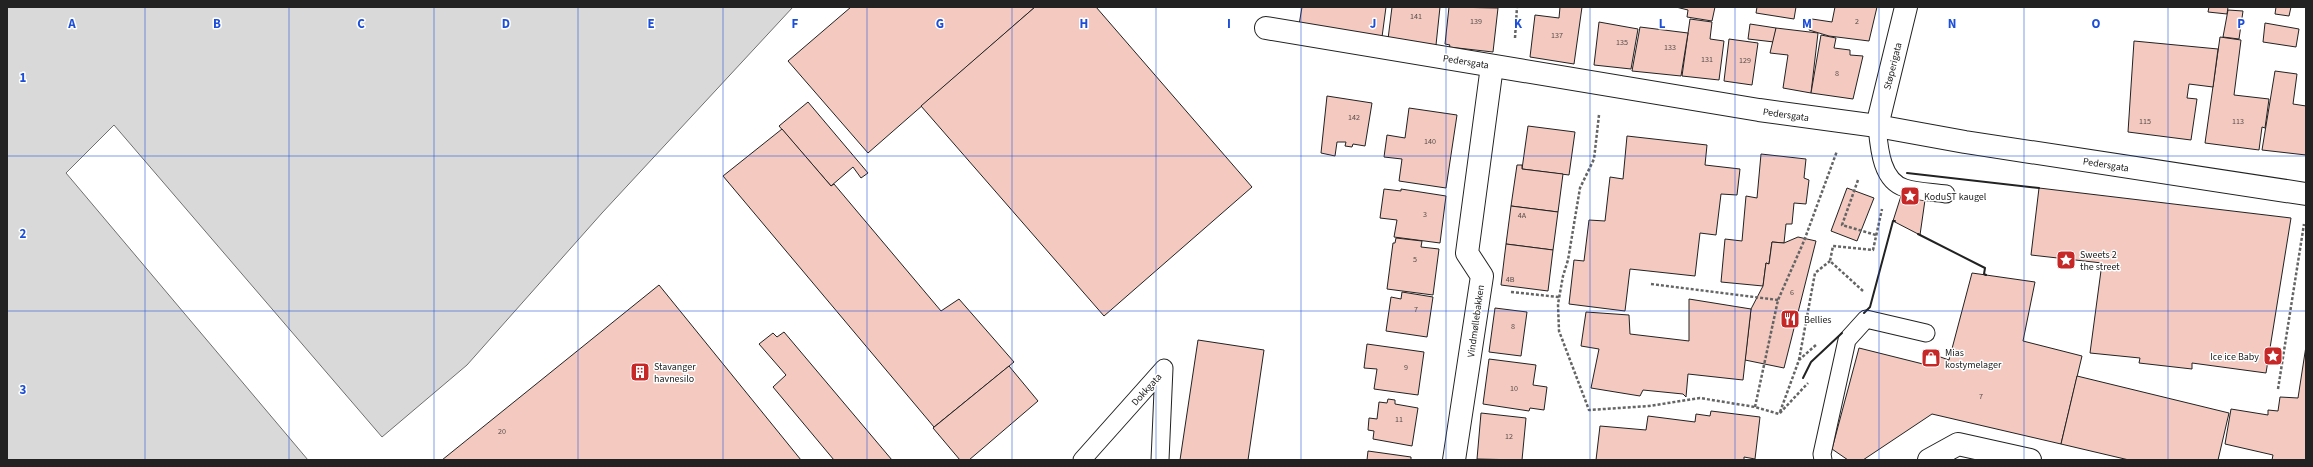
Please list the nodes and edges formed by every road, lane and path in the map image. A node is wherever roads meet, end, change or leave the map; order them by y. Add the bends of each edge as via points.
1 (1906, 7) edge
2 (1266, 28) dead end
3 (1492, 66) junction
4 (1602, 84) junction
5 (1877, 126) junction
6 (1840, 145) dead end
7 (1888, 177) junction
8 (1858, 178) dead end
9 (1946, 194) dead end
10 (2306, 194) edge
11 (2305, 220) dead end
12 (1876, 235) junction
13 (1830, 261) junction
14 (1651, 284) dead end
15 (1480, 291) junction
16 (1559, 297) junction
17 (1862, 297) dead end
18 (1778, 300) junction
19 (1926, 333) dead end
20 (1822, 339) dead end
21 (1799, 360) junction
22 (2278, 389) dead end
23 (1787, 405) dead end
24 (1755, 407) junction
25 (1779, 414) junction
26 (1082, 460) edge
27 (1160, 460) edge
28 (1454, 460) edge
29 (1823, 460) edge
30 (1929, 460) edge
31 (2030, 460) edge

1 - 5 street, Støperigata
2 - 3 street, Pedersgata
3 - 4 street, Pedersgata
3 - 15 street, Vindmøllebakken via 1468,253 1482,276
4 - 5 street, Pedersgata
4 - 16 path via 1594,159 1580,188
5 - 7 lane via 1878,143
5 - 10 street, Pedersgata via 1965,142
6 - 18 path via 1804,241
7 - 9 lane via 1904,188
7 - 12 path
8 - 12 path via 1842,225
11 - 22 path
12 - 13 path via 1873,250 1833,246
13 - 17 path via 1864,291
13 - 21 path via 1815,273
14 - 18 path
15 - 16 path
15 - 28 street, Vindmøllebakken
16 - 24 path via 1559,331 1588,410 1649,406 1700,398
18 - 24 path
19 - 29 lane via 1866,319 1847,340 1822,454
20 - 21 path
21 - 25 path
23 - 25 path
24 - 25 path
26 - 27 lane, Dokkgata via 1164,368
30 - 31 street via 1958,444

